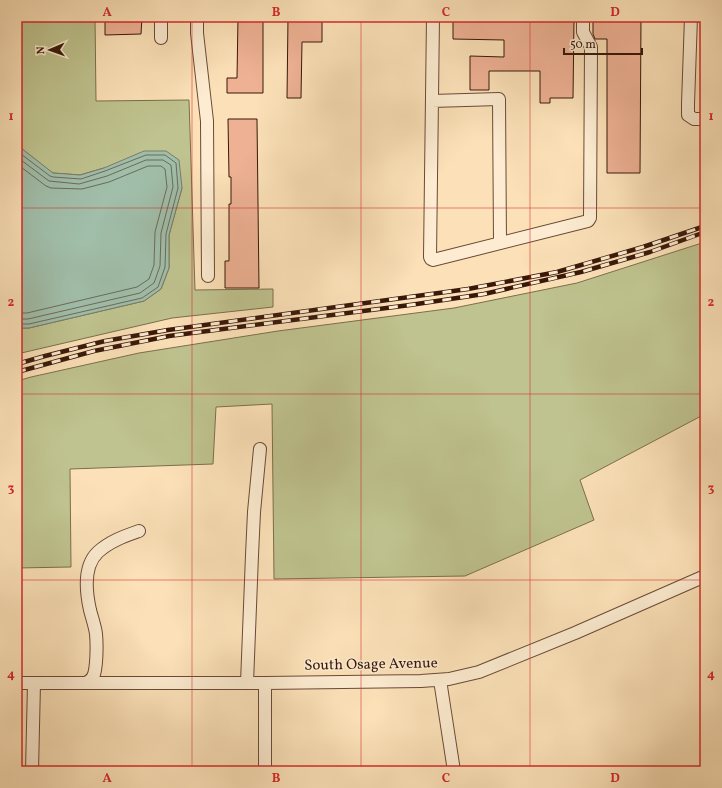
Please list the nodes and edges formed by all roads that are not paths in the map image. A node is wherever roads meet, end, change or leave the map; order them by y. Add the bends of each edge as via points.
1 (161, 17) edge
2 (197, 17) edge
3 (433, 17) edge
4 (583, 17) edge
5 (691, 17) edge
6 (160, 38) dead end
7 (432, 101) junction
8 (705, 119) edge
9 (500, 243) junction
10 (208, 276) dead end
11 (260, 449) dead end
12 (139, 531) dead end
13 (705, 576) edge
14 (440, 680) junction
15 (17, 683) edge
16 (34, 683) junction
17 (86, 683) junction
18 (247, 683) junction
19 (265, 683) junction
20 (32, 771) edge
21 (264, 771) edge
22 (454, 771) edge

1 - 6 street
2 - 10 street via 207,121
3 - 7 street
4 - 9 street via 583,32 592,47 590,218 588,221
5 - 8 street via 688,115 694,119
7 - 9 street via 499,99
7 - 9 street via 431,259
11 - 18 street via 254,519
12 - 17 street via 115,540 98,552 89,565 88,599 97,645 93,678
13 - 14 street, South Osage Avenue via 479,672
14 - 19 street, South Osage Avenue
14 - 22 street
15 - 16 street, South Osage Avenue
16 - 17 street, South Osage Avenue
16 - 20 street
17 - 18 street, South Osage Avenue
18 - 19 street, South Osage Avenue
19 - 21 street

